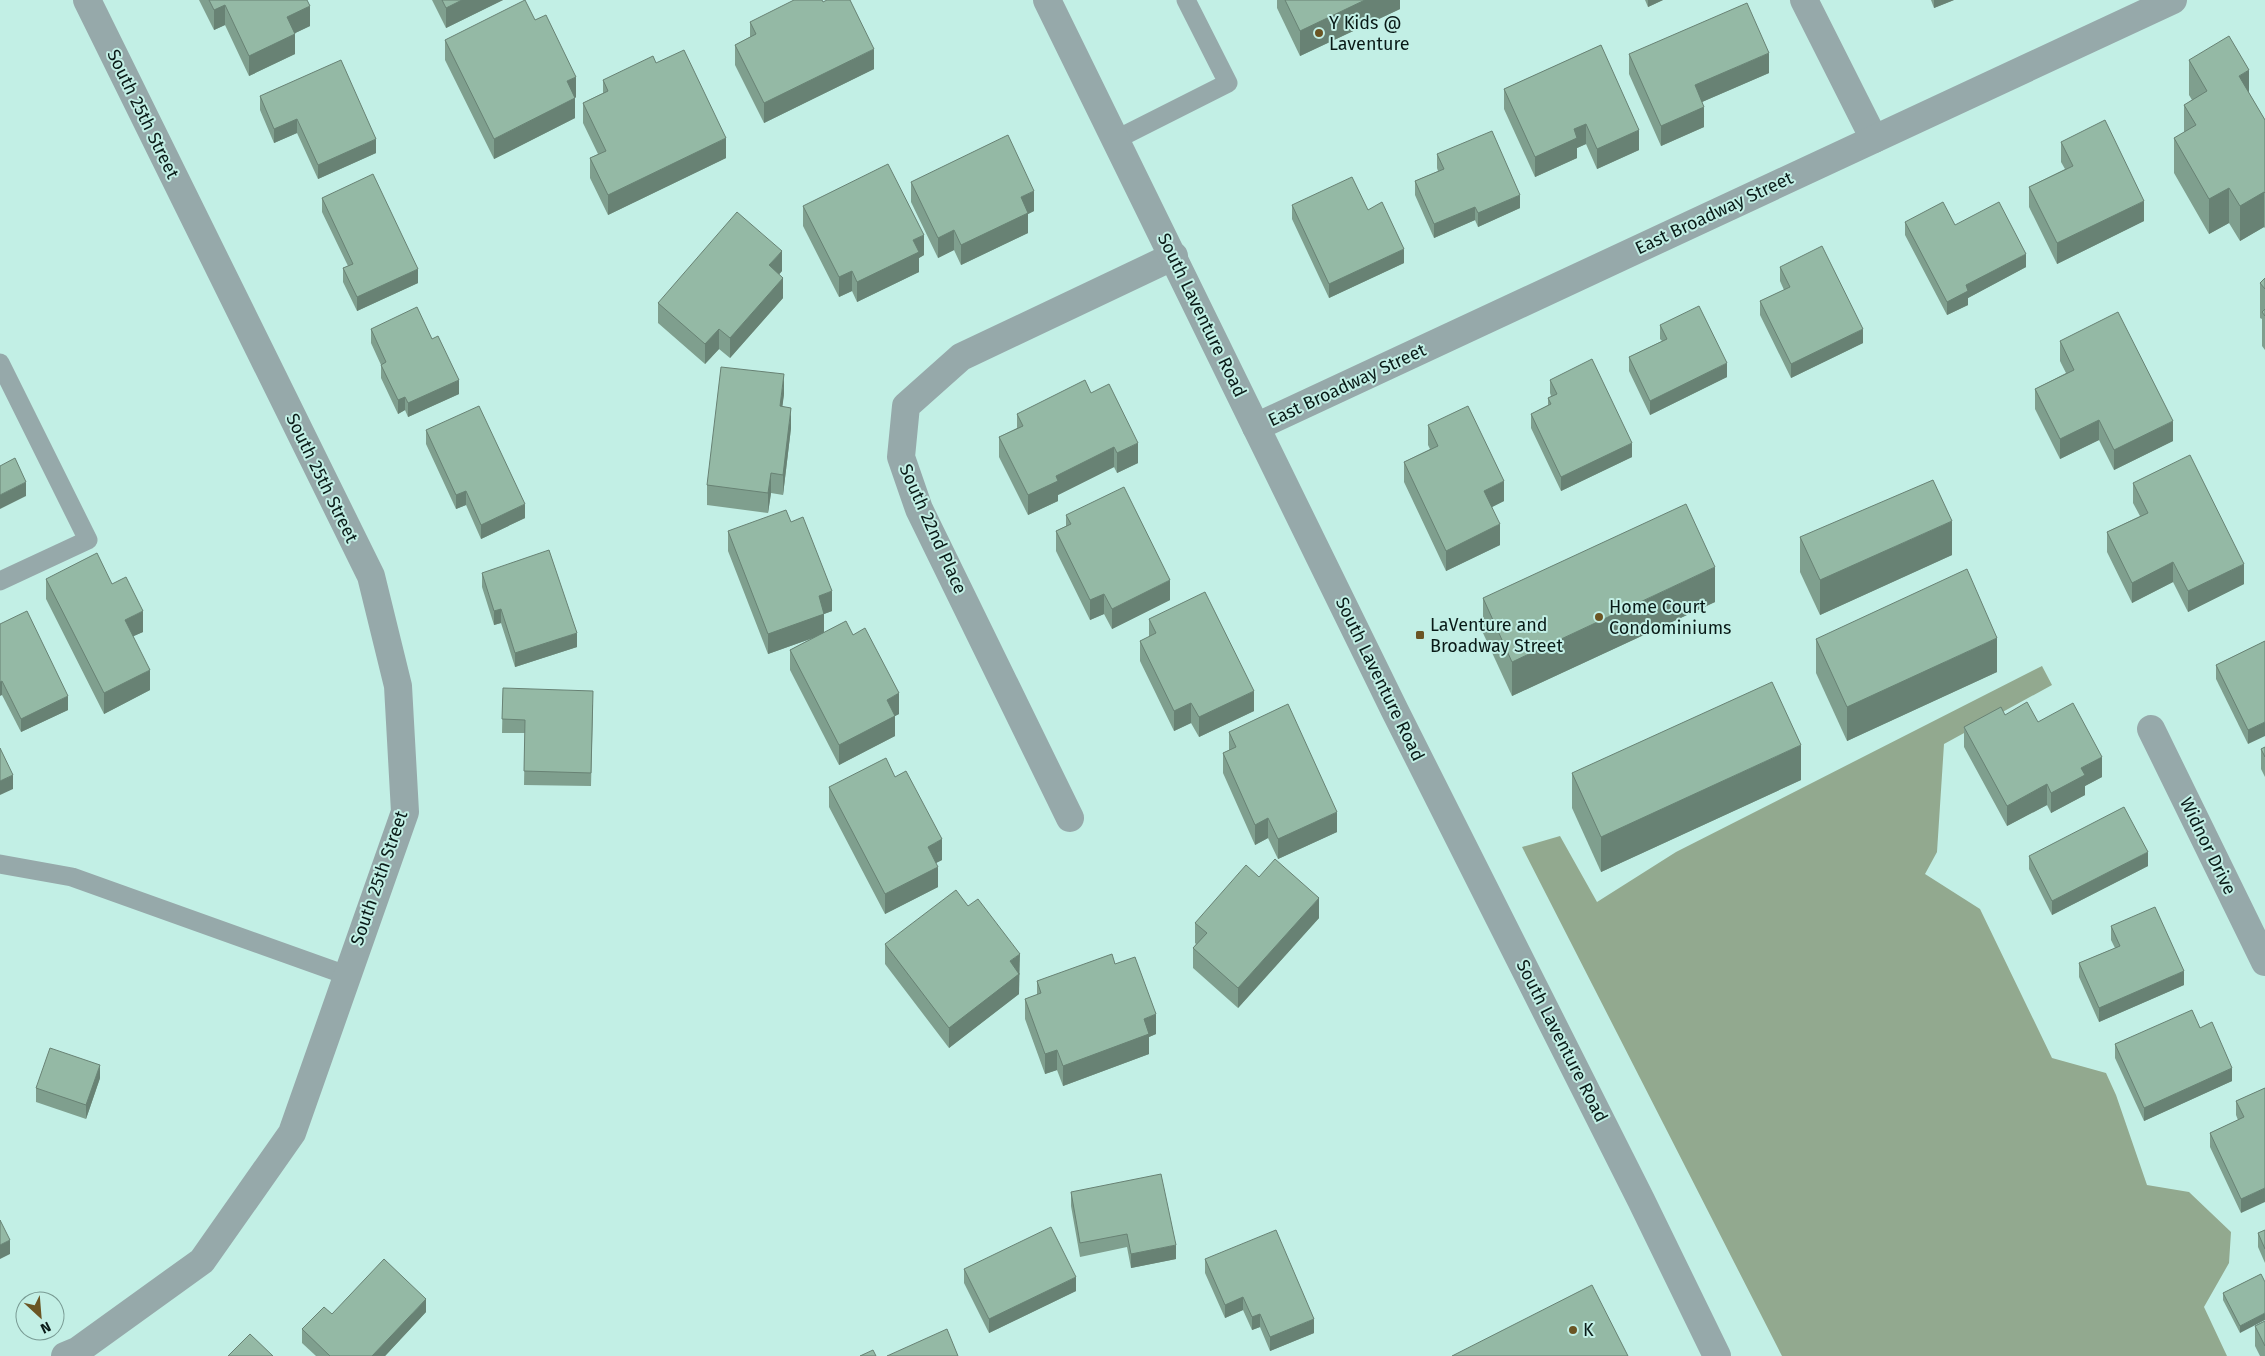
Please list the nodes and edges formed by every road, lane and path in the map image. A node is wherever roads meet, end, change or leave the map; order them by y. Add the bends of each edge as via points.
1 (87, 0) edge
2 (1047, 0) edge
3 (1186, 0) edge
4 (1804, 0) edge
5 (2173, 0) edge
6 (1874, 139) junction
7 (1115, 140) junction
8 (1174, 256) junction
9 (0, 362) edge
10 (1256, 427) junction
11 (0, 581) edge
12 (2151, 729) dead end
13 (1070, 818) dead end
14 (0, 864) edge
15 (2265, 962) edge
16 (346, 975) junction
17 (65, 1356) edge
18 (1717, 1356) edge

1 - 16 street, South 25th Street via 370,576 398,686 405,812
2 - 7 street, South Laventure Road
3 - 7 lane via 1228,83
4 - 6 street
5 - 6 street, East Broadway Street
6 - 10 street, East Broadway Street
7 - 8 street, South Laventure Road
8 - 10 street, South Laventure Road
8 - 13 street, South 22nd Place via 961,357 906,406 901,457 919,508
9 - 11 lane via 88,540
10 - 18 street, South Laventure Road
12 - 15 street, Widnor Drive
14 - 16 lane via 72,877
16 - 17 street, South 25th Street via 292,1133 202,1261 77,1351

